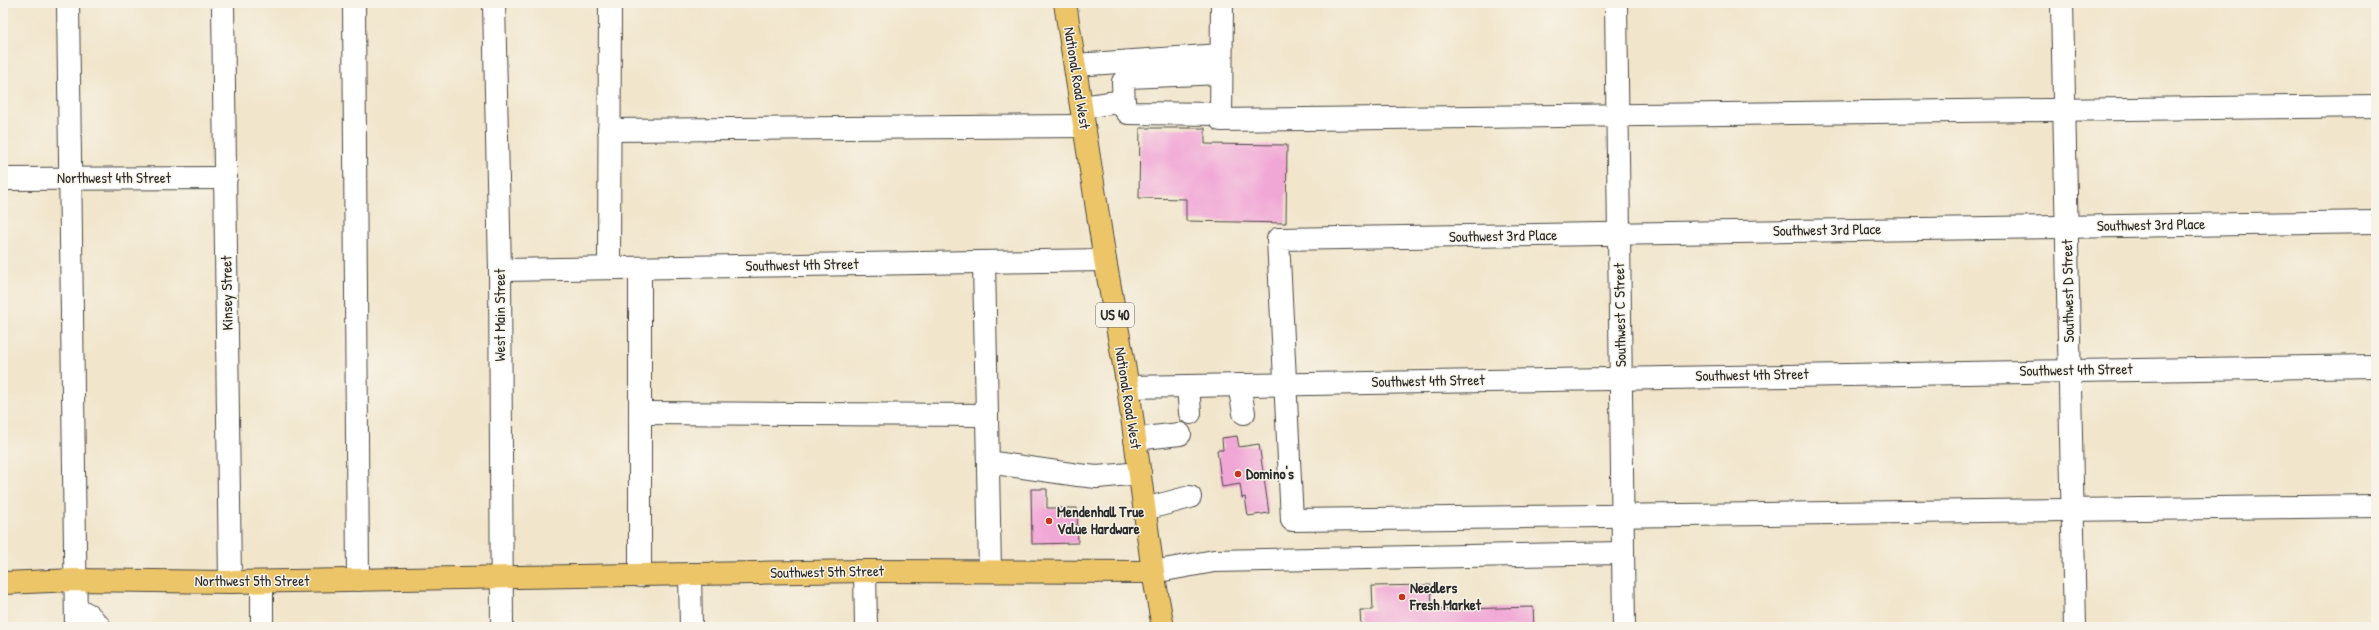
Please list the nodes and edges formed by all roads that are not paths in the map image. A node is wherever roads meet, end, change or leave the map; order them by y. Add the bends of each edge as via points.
1 (68, 3) edge
2 (224, 3) edge
3 (354, 3) edge
4 (494, 3) edge
5 (610, 3) edge
6 (1065, 3) edge
7 (1222, 3) edge
8 (1616, 3) edge
9 (2062, 3) edge
10 (1221, 64) junction
11 (1075, 65) junction
12 (1124, 101) junction
13 (2376, 106) edge
14 (2064, 110) junction
15 (1221, 114) junction
16 (1617, 116) junction
17 (1083, 117) junction
18 (610, 130) junction
19 (226, 178) junction
20 (3, 179) edge
21 (71, 179) junction
22 (2376, 222) edge
23 (2066, 227) junction
24 (1619, 234) junction
25 (1105, 260) junction
26 (984, 262) junction
27 (609, 268) junction
28 (640, 268) junction
29 (500, 270) junction
30 (2376, 366) edge
31 (2069, 370) junction
32 (1621, 377) junction
33 (1285, 384) junction
34 (1239, 385) junction
35 (1188, 386) junction
36 (1128, 388) junction
37 (640, 413) junction
38 (1190, 413) dead end
39 (1244, 413) dead end
40 (987, 415) junction
41 (1180, 434) dead end
42 (1135, 439) junction
43 (988, 462) junction
44 (1140, 473) junction
45 (1190, 497) dead end
46 (2376, 506) edge
47 (1145, 509) junction
48 (2072, 510) junction
49 (1622, 516) junction
50 (1623, 553) junction
51 (865, 571) junction
52 (990, 571) junction
53 (1153, 572) junction
54 (690, 574) junction
55 (640, 576) junction
56 (501, 578) junction
57 (75, 580) junction
58 (358, 580) junction
59 (230, 582) junction
60 (262, 582) junction
61 (3, 583) edge
62 (76, 617) edge
63 (100, 627) edge
64 (262, 627) edge
65 (502, 627) edge
66 (691, 627) edge
67 (866, 627) edge
68 (1163, 627) edge
69 (1624, 627) edge
70 (2075, 627) edge

1 - 21 street
2 - 19 street, Kinsey Street
3 - 58 street
4 - 29 street, West Main Street
5 - 18 street
6 - 11 main road, National Road West / US 40
7 - 10 street
8 - 16 street, Southwest C Street
9 - 14 street, Southwest D Street
10 - 11 street
10 - 12 street via 1127,78 1123,82
10 - 15 street
11 - 17 main road, National Road West / US 40
12 - 15 street via 1126,111 1132,114
12 - 17 street
13 - 14 street
14 - 16 street
14 - 23 street, Southwest D Street
15 - 16 street via 1221,120
16 - 24 street, Southwest C Street
17 - 18 street
17 - 25 main road, National Road West / US 40
18 - 27 street
19 - 21 street, Northwest 4th Street
19 - 59 street, Kinsey Street
20 - 21 street, Northwest 4th Street
21 - 57 street
22 - 23 street, Southwest 3rd Place
23 - 24 street, Southwest 3rd Place
23 - 31 street, Southwest D Street
24 - 32 street, Southwest C Street
24 - 33 street, Southwest 3rd Place via 1278,239
25 - 26 street, Southwest 4th Street
25 - 36 main road, National Road West / US 40
26 - 28 street, Southwest 4th Street
26 - 40 street
27 - 28 street, Southwest 4th Street
27 - 29 street, Southwest 4th Street
28 - 37 street
29 - 56 street, West Main Street
30 - 31 street, Southwest 4th Street
31 - 32 street, Southwest 4th Street
31 - 48 street, Southwest D Street
32 - 33 street, Southwest 4th Street
32 - 49 street, Southwest C Street
33 - 34 street, Southwest 4th Street
33 - 49 street via 1292,520
34 - 35 street, Southwest 4th Street
34 - 39 street
35 - 36 street, Southwest 4th Street
35 - 38 street
36 - 42 main road, National Road West / US 40
37 - 40 street
37 - 55 street
40 - 43 street
41 - 42 street
42 - 44 main road, National Road West / US 40
43 - 44 street via 1097,477
43 - 52 street
44 - 47 main road, National Road West / US 40
45 - 47 street
46 - 48 street
47 - 53 main road, National Road West / US 40
48 - 49 street
48 - 70 street, Southwest D Street
49 - 50 street, Southwest C Street
50 - 53 street via 1214,562
50 - 69 street, Southwest C Street
51 - 52 main road, Southwest 5th Street
51 - 54 main road, Southwest 5th Street
51 - 67 street
52 - 53 main road, Southwest 5th Street
53 - 68 main road, National Road West / US 40
54 - 55 main road, Southwest 5th Street
54 - 66 street
55 - 56 main road, Southwest 5th Street
56 - 58 main road, Northwest 5th Street
56 - 65 street, West Main Street
57 - 59 main road, Northwest 5th Street
57 - 61 main road, Northwest 5th Street
57 - 62 street
58 - 60 main road, Northwest 5th Street
59 - 60 main road, Northwest 5th Street
60 - 64 street
62 - 63 street via 89,616

